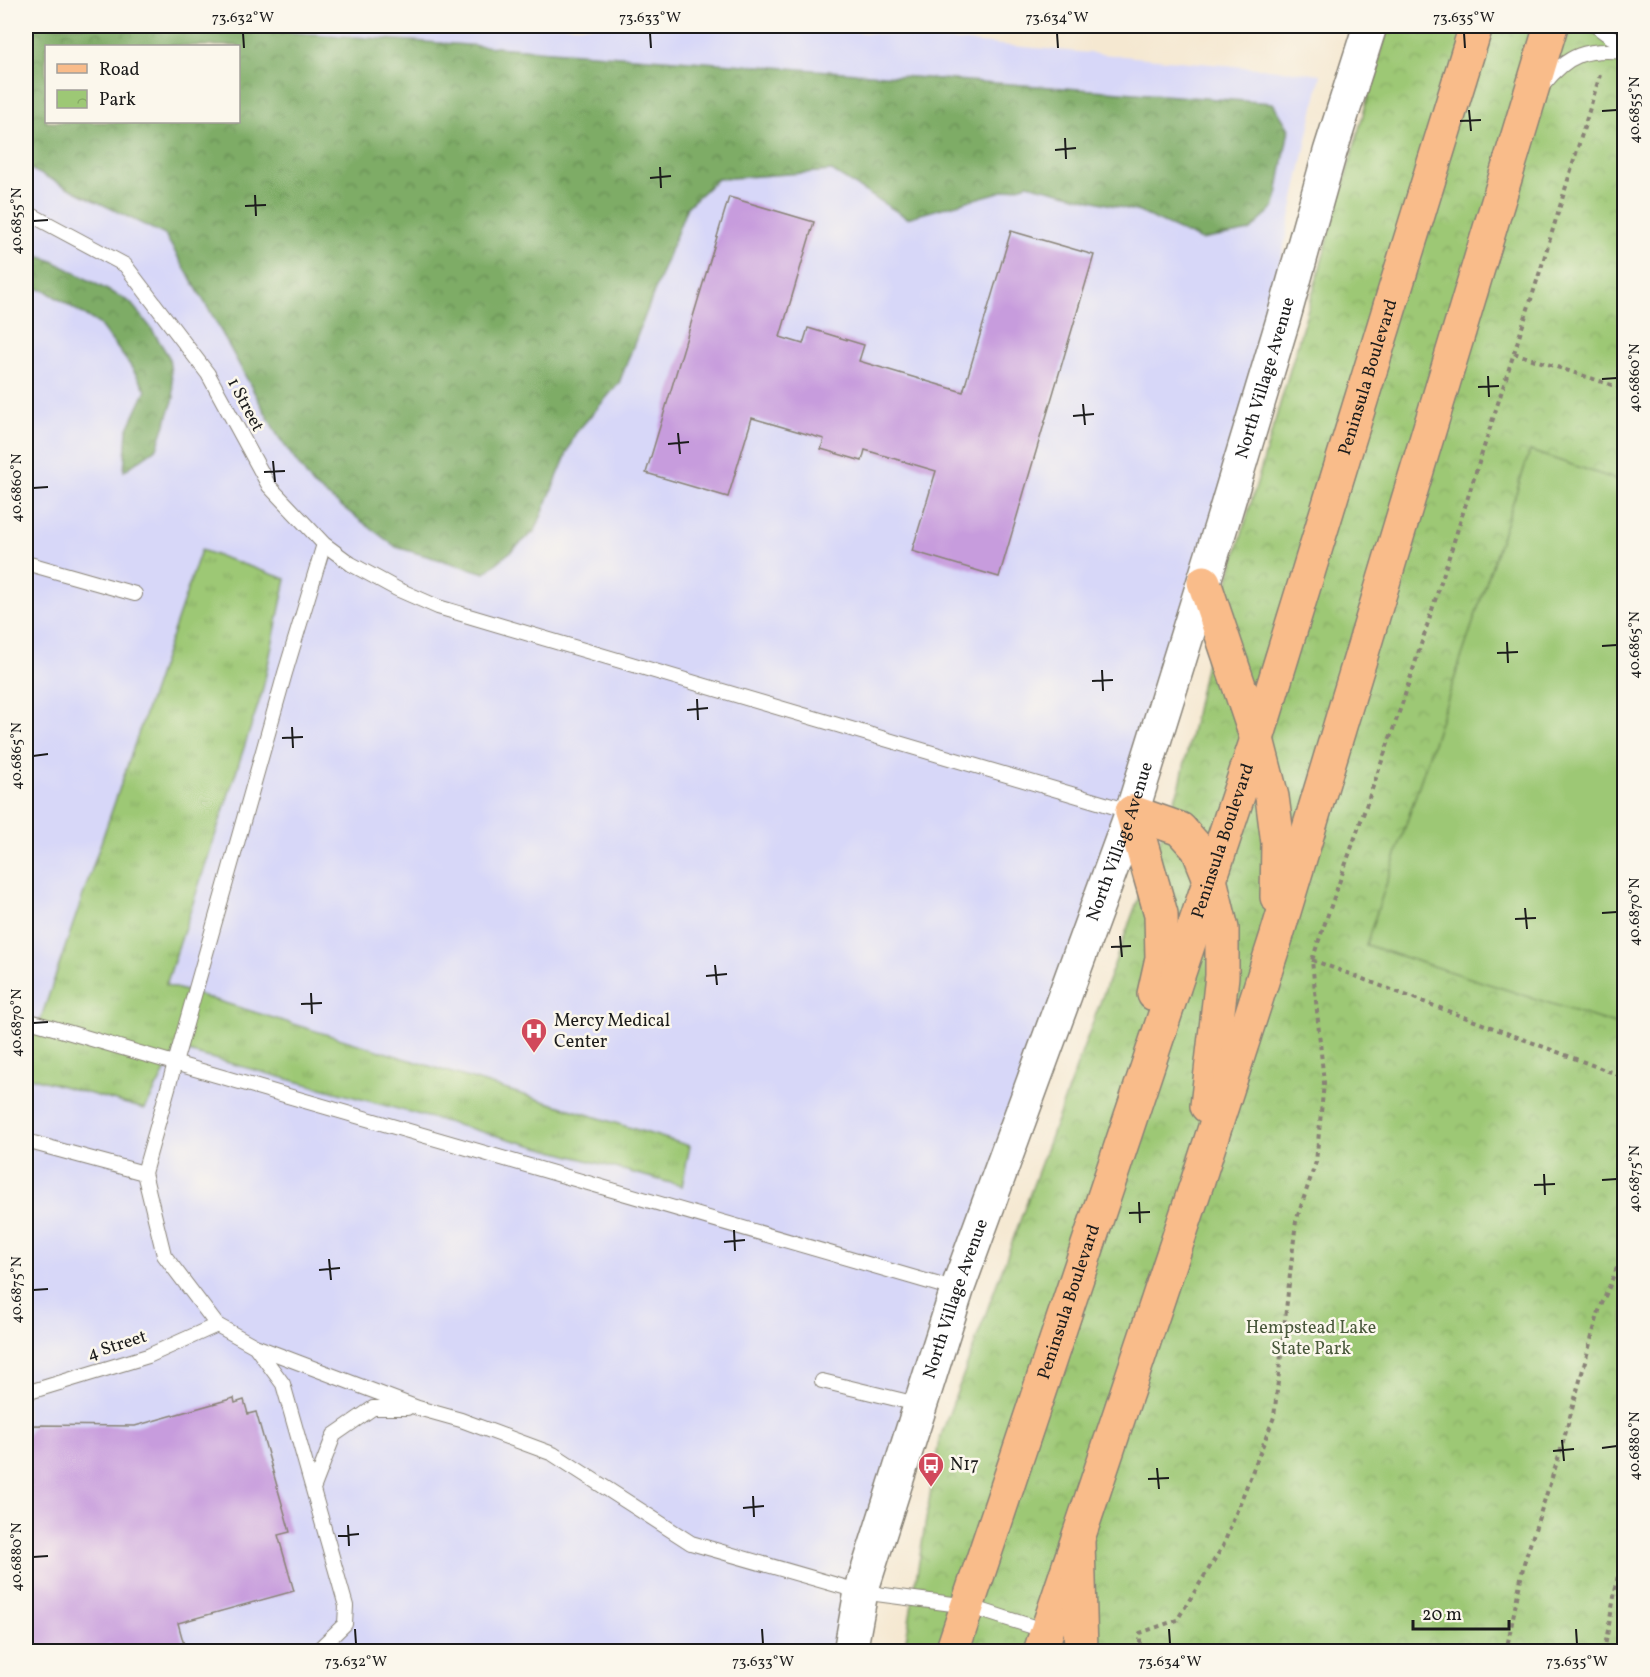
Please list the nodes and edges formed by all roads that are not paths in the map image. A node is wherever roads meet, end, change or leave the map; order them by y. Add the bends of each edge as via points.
1 (1370, 26) edge
2 (1476, 26) edge
3 (1551, 26) edge
4 (1596, 26) edge
5 (1624, 41) edge
6 (1624, 52) edge
7 (1524, 113) junction
8 (26, 212) edge
9 (324, 544) junction
10 (26, 563) edge
11 (1204, 582) junction
12 (135, 594) dead end
13 (1257, 739) junction
14 (1132, 812) junction
15 (1210, 879) junction
16 (1276, 938) junction
17 (26, 1020) edge
18 (174, 1063) junction
19 (1123, 1140) junction
20 (26, 1141) edge
21 (144, 1173) junction
22 (1198, 1180) junction
23 (957, 1290) junction
24 (217, 1325) junction
25 (255, 1346) junction
26 (822, 1381) dead end
27 (26, 1393) edge
28 (921, 1405) junction
29 (418, 1408) junction
30 (313, 1489) junction
31 (861, 1592) junction
32 (968, 1606) junction
33 (1062, 1641) edge
34 (316, 1652) edge
35 (850, 1652) edge
36 (952, 1652) edge

1 - 11 street, North Village Avenue
2 - 13 main road, Peninsula Boulevard
3 - 7 main road
4 - 5 lane
6 - 7 lane via 1582,53 1556,69
7 - 16 main road
8 - 9 lane, 1 Street via 125,265 208,374 269,486
9 - 14 lane, 1 Street via 351,564 438,608
9 - 18 lane
10 - 12 lane
11 - 13 main road
11 - 14 street, North Village Avenue
13 - 15 main road, Peninsula Boulevard
13 - 16 main road via 1272,797 1278,843
14 - 15 main road via 1179,829 1198,849
14 - 19 main road via 1161,914 1163,938
14 - 23 street, North Village Avenue
15 - 19 main road, Peninsula Boulevard
15 - 22 main road via 1222,930 1222,976
16 - 22 main road
17 - 18 lane
18 - 21 lane
18 - 23 lane
19 - 32 main road, Peninsula Boulevard
20 - 21 lane
21 - 24 lane via 164,1255
22 - 33 main road via 1078,1543
23 - 28 street, North Village Avenue
24 - 25 lane
24 - 27 lane, 4 Street via 148,1356
25 - 29 lane
25 - 30 lane via 283,1384
26 - 28 lane
28 - 31 street, North Village Avenue
29 - 30 lane via 373,1408 334,1435
29 - 31 lane via 553,1454 691,1543
30 - 34 lane via 346,1606 345,1624
31 - 32 lane
31 - 35 street, North Village Avenue
32 - 33 lane
32 - 36 main road, Peninsula Boulevard

